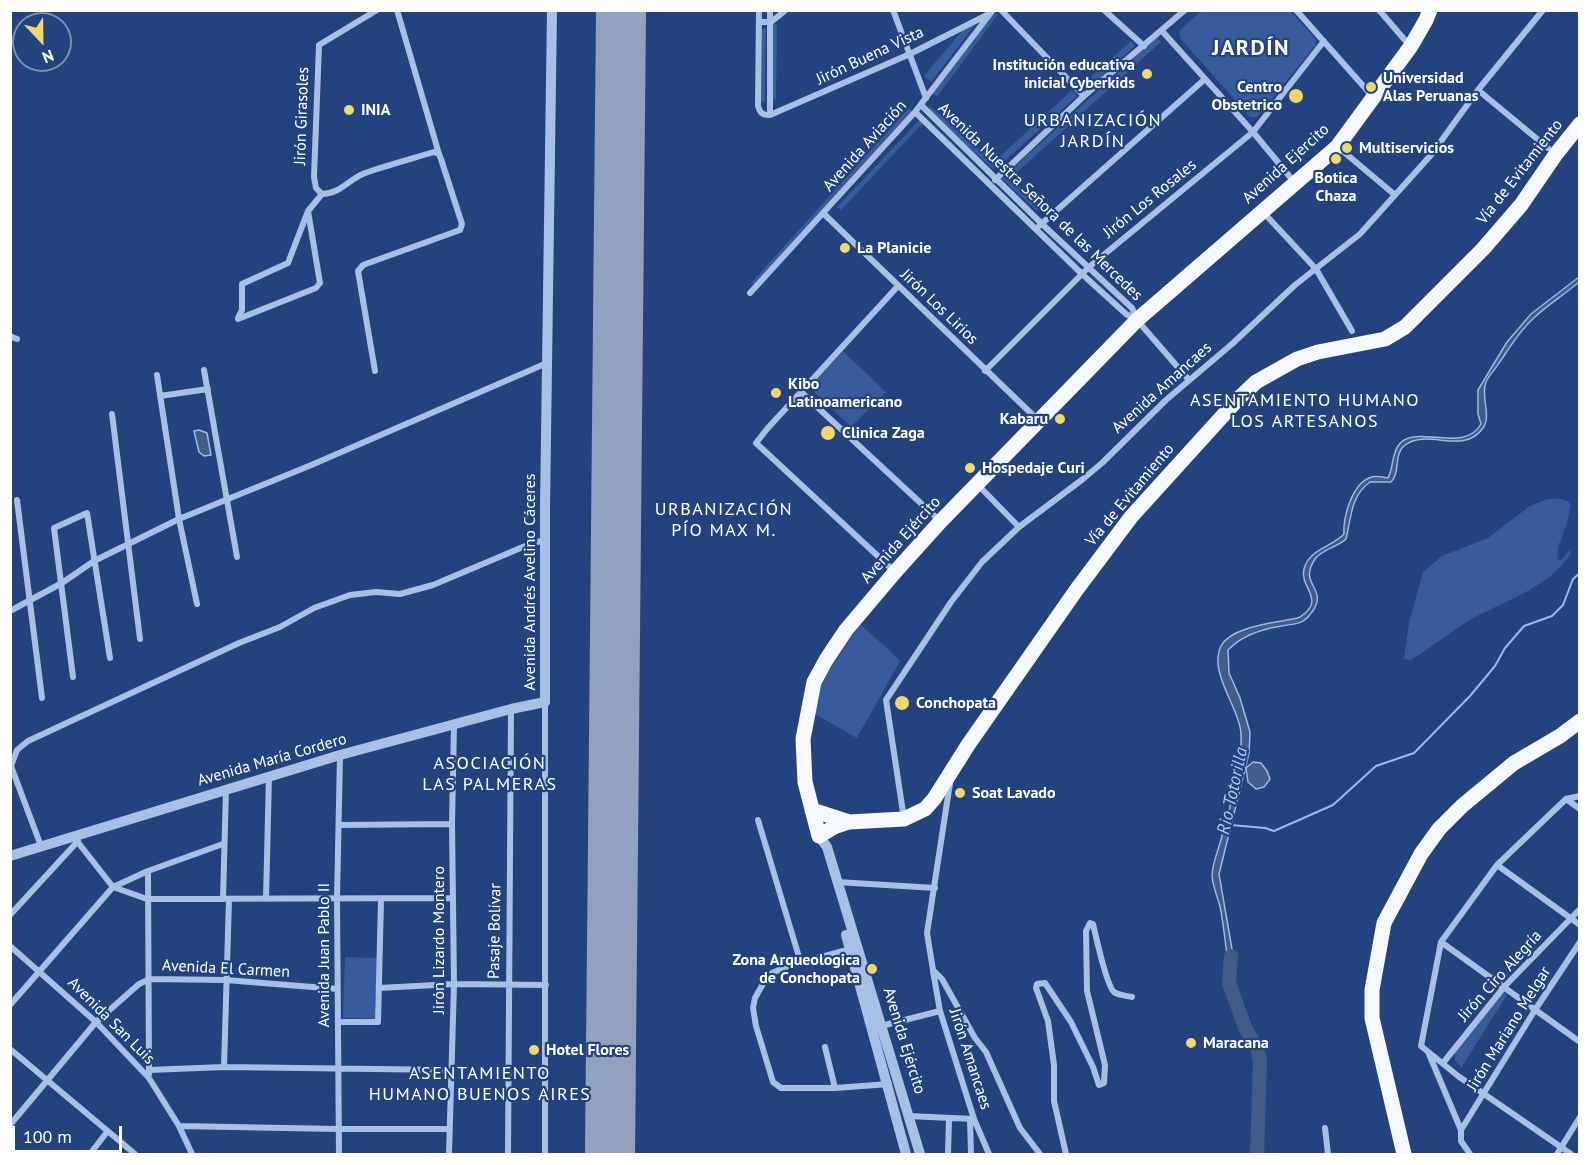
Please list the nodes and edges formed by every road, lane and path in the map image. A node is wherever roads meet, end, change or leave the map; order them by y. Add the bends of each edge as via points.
1 (377, 10) edge
2 (397, 10) edge
3 (552, 10) edge
4 (759, 10) edge
5 (770, 10) edge
6 (786, 10) edge
7 (893, 10) edge
8 (1001, 10) edge
9 (1104, 10) edge
10 (1185, 10) edge
11 (1296, 10) edge
12 (1378, 10) edge
13 (1439, 10) edge
14 (1543, 10) edge
15 (991, 12) edge
16 (1428, 15) edge
17 (759, 22) junction
18 (771, 22) junction
19 (1162, 31) junction
20 (1324, 41) junction
21 (1144, 46) junction
22 (1411, 46) junction
23 (910, 54) junction
24 (1205, 79) junction
25 (1479, 90) junction
26 (1084, 96) junction
27 (1374, 97) junction
28 (926, 98) junction
29 (921, 105) junction
30 (915, 112) junction
31 (770, 115) junction
32 (1580, 124) edge
33 (1253, 132) junction
34 (1337, 147) junction
35 (1548, 148) dead end
36 (439, 154) junction
37 (997, 179) junction
38 (1296, 183) junction
39 (991, 185) junction
40 (322, 194) junction
41 (1395, 195) junction
42 (308, 211) junction
43 (1262, 211) junction
44 (823, 213) junction
45 (1039, 226) junction
46 (1089, 267) junction
47 (1316, 269) junction
48 (1082, 274) junction
49 (898, 286) junction
50 (750, 292) dead end
51 (1137, 320) junction
52 (1352, 331) dead end
53 (547, 363) junction
54 (204, 369) dead end
55 (375, 371) dead end
56 (985, 371) junction
57 (157, 375) dead end
58 (1189, 380) junction
59 (208, 389) junction
60 (801, 392) junction
61 (160, 396) junction
62 (112, 414) dead end
63 (1038, 420) junction
64 (978, 485) junction
65 (228, 499) junction
66 (16, 500) dead end
67 (179, 519) junction
68 (940, 522) junction
69 (1019, 527) junction
70 (545, 540) junction
71 (127, 543) junction
72 (237, 557) dead end
73 (94, 561) junction
74 (895, 572) junction
75 (62, 582) junction
76 (29, 601) junction
77 (197, 604) dead end
78 (10, 611) edge
79 (140, 639) dead end
80 (110, 658) dead end
81 (73, 676) dead end
82 (42, 698) dead end
83 (545, 702) junction
84 (511, 709) junction
85 (1580, 722) edge
86 (454, 725) junction
87 (340, 755) junction
88 (951, 774) junction
89 (269, 776) junction
90 (226, 789) junction
91 (1580, 796) edge
92 (1566, 799) junction
93 (1580, 809) edge
94 (812, 810) junction
95 (904, 819) junction
96 (758, 820) dead end
97 (849, 822) junction
98 (452, 824) junction
99 (339, 825) junction
100 (819, 836) junction
101 (75, 839) junction
102 (223, 844) junction
103 (41, 846) junction
104 (10, 856) edge
105 (1497, 865) junction
106 (148, 871) junction
107 (837, 882) junction
108 (113, 887) junction
109 (935, 888) junction
110 (453, 898) junction
111 (147, 899) junction
112 (226, 899) junction
113 (266, 899) junction
114 (337, 899) junction
115 (381, 900) junction
116 (1580, 909) edge
117 (10, 915) edge
118 (1571, 919) junction
119 (1580, 925) edge
120 (1441, 942) junction
121 (1580, 942) edge
122 (10, 946) edge
123 (853, 948) junction
124 (802, 960) junction
125 (933, 970) junction
126 (40, 972) junction
127 (150, 979) junction
128 (226, 980) junction
129 (454, 984) junction
130 (508, 985) junction
131 (546, 985) junction
132 (1504, 987) junction
133 (379, 988) junction
134 (338, 989) junction
135 (1132, 997) dead end
136 (11, 1002) edge
137 (1535, 1010) junction
138 (940, 1011) junction
139 (96, 1022) junction
140 (338, 1022) junction
141 (881, 1026) junction
142 (1580, 1042) edge
143 (825, 1047) dead end
144 (10, 1049) edge
145 (1429, 1054) junction
146 (1443, 1063) junction
147 (224, 1067) junction
148 (149, 1070) junction
149 (338, 1070) junction
150 (450, 1070) junction
151 (149, 1078) junction
152 (48, 1081) junction
153 (893, 1085) junction
154 (835, 1088) junction
155 (1484, 1094) junction
156 (908, 1116) junction
157 (1580, 1117) edge
158 (949, 1119) junction
159 (972, 1119) junction
160 (10, 1125) edge
161 (179, 1126) junction
162 (1325, 1128) dead end
163 (338, 1129) junction
164 (449, 1129) junction
165 (1461, 1130) junction
166 (107, 1132) junction
167 (1561, 1148) junction
168 (10, 1151) edge
169 (14, 1155) edge
170 (90, 1155) edge
171 (135, 1155) edge
172 (192, 1155) edge
173 (339, 1155) edge
174 (449, 1155) edge
175 (507, 1155) edge
176 (545, 1155) edge
177 (906, 1155) edge
178 (920, 1155) edge
179 (948, 1155) edge
180 (971, 1155) edge
181 (989, 1155) edge
182 (1040, 1155) edge
183 (1066, 1155) edge
184 (1328, 1155) edge
185 (1404, 1155) edge
186 (1470, 1155) edge
187 (1557, 1155) edge
188 (1571, 1155) edge

1 - 40 street, Jirón Girasoles via 319,45 314,177
2 - 36 street
3 - 53 street, Avenida Andrés Avelino Cáceres
4 - 17 street
5 - 18 street
6 - 18 street
7 - 23 street
8 - 26 street
9 - 21 street
10 - 19 street
11 - 20 street
12 - 22 street
13 - 16 street
14 - 25 street, Avenida Amancaes
15 - 23 street, Jirón Buena Vista
15 - 28 street, Avenida Aviación
16 - 22 highway, Avenida Ejercito
17 - 18 street
17 - 31 street via 758,106 760,112
18 - 31 street
19 - 21 street
19 - 24 street
20 - 27 street
20 - 33 street, Jirón Los Rosales
21 - 26 street
22 - 27 highway, Avenida Ejercito
23 - 28 street
23 - 31 street, Jirón Buena Vista
24 - 33 street
24 - 45 street
25 - 35 street
25 - 41 street, Avenida Amancaes via 1431,155
26 - 37 street
27 - 34 highway, Avenida Ejercito
28 - 29 street, Avenida Aviación
29 - 30 street, Avenida Aviación
29 - 37 street, Avenida Nuestra Señora de las Mercedes
30 - 39 street, Avenida Nuestra Señora de las Mercedes
30 - 44 street, Avenida Aviación
32 - 88 highway, Vía de Evitamiento via 1521,205 1405,327 1386,339 1297,360 1256,382 1238,399 1131,517 1070,598
33 - 38 street
33 - 46 street, Jirón Los Rosales
34 - 38 highway, Avenida Ejercito
34 - 41 street
36 - 40 street via 434,152 362,174 337,191
36 - 55 street via 462,224 460,230 363,265 358,272
37 - 39 street
37 - 45 street, Avenida Nuestra Señora de las Mercedes
38 - 43 highway, Avenida Ejercito
39 - 45 street, Avenida Nuestra Señora de las Mercedes
40 - 42 street
41 - 47 street, Avenida Amancaes via 1360,234
42 - 42 street via 288,263 242,284 238,319 320,283
43 - 47 street
43 - 51 highway, Avenida Ejercito
44 - 49 street, Jirón Los Lirios
44 - 50 street, Avenida Aviación
45 - 46 street, Avenida Nuestra Señora de las Mercedes
45 - 48 street, Avenida Nuestra Señora de las Mercedes
46 - 48 street, Jirón Los Rosales
46 - 51 street, Avenida Nuestra Señora de las Mercedes via 1132,308
47 - 52 street
47 - 58 street, Avenida Amancaes
48 - 51 street, Avenida Nuestra Señora de las Mercedes
48 - 56 street, Jirón Los Rosales
49 - 56 street, Jirón Los Lirios
49 - 60 street
51 - 58 street, Avenida Nuestra Señora de las Mercedes
51 - 63 highway, Avenida Ejército
53 - 65 street
53 - 70 street, Avenida Andrés Avelino Cáceres
54 - 59 street
56 - 63 street, Jirón Los Lirios
57 - 61 street
58 - 69 street, Avenida Amancaes via 1089,474
59 - 61 street
59 - 65 street
60 - 68 street
60 - 74 street via 756,443
61 - 67 street
62 - 71 street
63 - 64 highway, Avenida Ejército
64 - 68 highway, Avenida Ejército
64 - 69 street
65 - 67 street
65 - 72 street
66 - 76 street
67 - 71 street
67 - 77 street
68 - 74 highway, Avenida Ejército
69 - 95 street, Avenida Amancaes via 982,562 957,594 886,700
70 - 83 street, Avenida Andrés Avelino Cáceres
70 - 103 street via 433,585 400,594 350,595 314,608 28,741 17,750 11,766
71 - 73 street
71 - 79 street
73 - 75 street
73 - 75 street via 87,513 54,528
73 - 80 street
74 - 94 highway, Avenida Ejército via 846,630 814,681 803,738 805,782
75 - 76 street
75 - 81 street
76 - 78 street
76 - 82 street
83 - 84 street, Avenida María Cordero
83 - 131 street, Avenida Andrés Avelino Cáceres
84 - 86 street, Avenida María Cordero
84 - 130 street, Pasaje Bolívar
85 - 185 highway via 1514,763 1439,829 1384,923 1372,990 1372,1018
86 - 87 street, Avenida María Cordero
86 - 98 street, Jirón Lizardo Montero
87 - 89 street, Avenida María Cordero
87 - 99 street, Avenida Juan Pablo II
88 - 95 highway, Vía de Evitamiento via 925,809
88 - 109 street, Jirón Amancaes
89 - 90 street, Avenida María Cordero
89 - 113 street
90 - 101 street, Avenida María Cordero
90 - 102 street
91 - 92 street
92 - 93 street
92 - 105 street
94 - 97 highway, Vía de Evitamiento
94 - 100 highway, Avenida Ejército
95 - 97 highway, Vía de Evitamiento
96 - 124 street
97 - 100 highway, Vía de Evitamiento
98 - 99 street
98 - 110 street, Jirón Lizardo Montero
99 - 114 street, Avenida Juan Pablo II
100 - 107 street, Avenida Ejército via 827,847
100 - 123 street, Avenida Ejército
101 - 103 street, Avenida María Cordero
101 - 108 street
101 - 117 street
102 - 106 street
102 - 112 street
103 - 104 street, Avenida María Cordero
105 - 118 street
105 - 120 street
106 - 108 street
106 - 111 street
107 - 109 street
107 - 123 street, Avenida Ejército
108 - 111 street
108 - 126 street
109 - 125 street, Jirón Amancaes via 927,933
110 - 115 street
110 - 129 street, Jirón Lizardo Montero
111 - 112 street
111 - 127 street
112 - 113 street
112 - 128 street
113 - 114 street
114 - 115 street
114 - 134 street, Avenida Juan Pablo II
115 - 133 street
116 - 118 street, Jirón Ciro Alegría
118 - 119 street
118 - 132 street, Jirón Ciro Alegría
120 - 132 street
120 - 145 street via 1420,1046
121 - 137 street, Jirón Mariano Melgar
122 - 126 street, Avenida San Luis
123 - 124 street
123 - 141 street, Avenida Ejército
123 - 153 street, Avenida Ejército
124 - 154 street via 772,974 755,998 753,1008 760,1044 777,1086
125 - 138 street, Jirón Amancaes
125 - 182 street via 986,1052 1020,1128
126 - 136 street
126 - 139 street, Avenida San Luis
127 - 128 street, Avenida El Carmen
127 - 139 street
127 - 148 street
128 - 134 street, Avenida El Carmen
128 - 147 street
129 - 130 street
129 - 133 street
129 - 150 street, Jirón Lizardo Montero
130 - 131 street
130 - 175 street, Pasaje Bolívar
131 - 176 street, Avenida Andrés Avelino Cáceres
132 - 137 street
132 - 146 street, Jirón Ciro Alegría
133 - 140 street via 378,1022
134 - 140 street, Avenida Juan Pablo II
135 - 183 street via 1112,989 1090,923 1086,931 1087,991 1105,1065 1104,1083 1099,1085 1061,1006 1045,983 1037,984 1048,1021 1054,1101
137 - 142 street
137 - 155 street, Jirón Mariano Melgar
138 - 141 street
138 - 159 street, Jirón Amancaes
139 - 151 street, Avenida San Luis
139 - 152 street
140 - 149 street, Avenida Juan Pablo II
141 - 153 street, Avenida Ejército
143 - 154 street
144 - 152 street
145 - 146 street
145 - 165 street
146 - 155 street
147 - 148 street
147 - 149 street
148 - 151 street
149 - 150 street
149 - 163 street, Avenida Juan Pablo II
150 - 164 street, Jirón Lizardo Montero
151 - 161 street, Avenida San Luis
152 - 160 street
152 - 166 street
153 - 154 street
153 - 156 street, Avenida Ejército
153 - 177 street, Avenida Ejército
155 - 165 street, Jirón Mariano Melgar
155 - 167 street
156 - 158 street
156 - 178 street, Avenida Ejército
157 - 167 street
158 - 159 street
158 - 179 street
159 - 180 street
159 - 181 street, Jirón Amancaes
161 - 163 street
161 - 172 street, Avenida San Luis
162 - 184 street
163 - 164 street
163 - 173 street, Avenida Juan Pablo II
164 - 174 street, Jirón Lizardo Montero
165 - 186 street via 1461,1141
166 - 170 street
166 - 171 street
167 - 187 street
167 - 188 street
168 - 169 street

